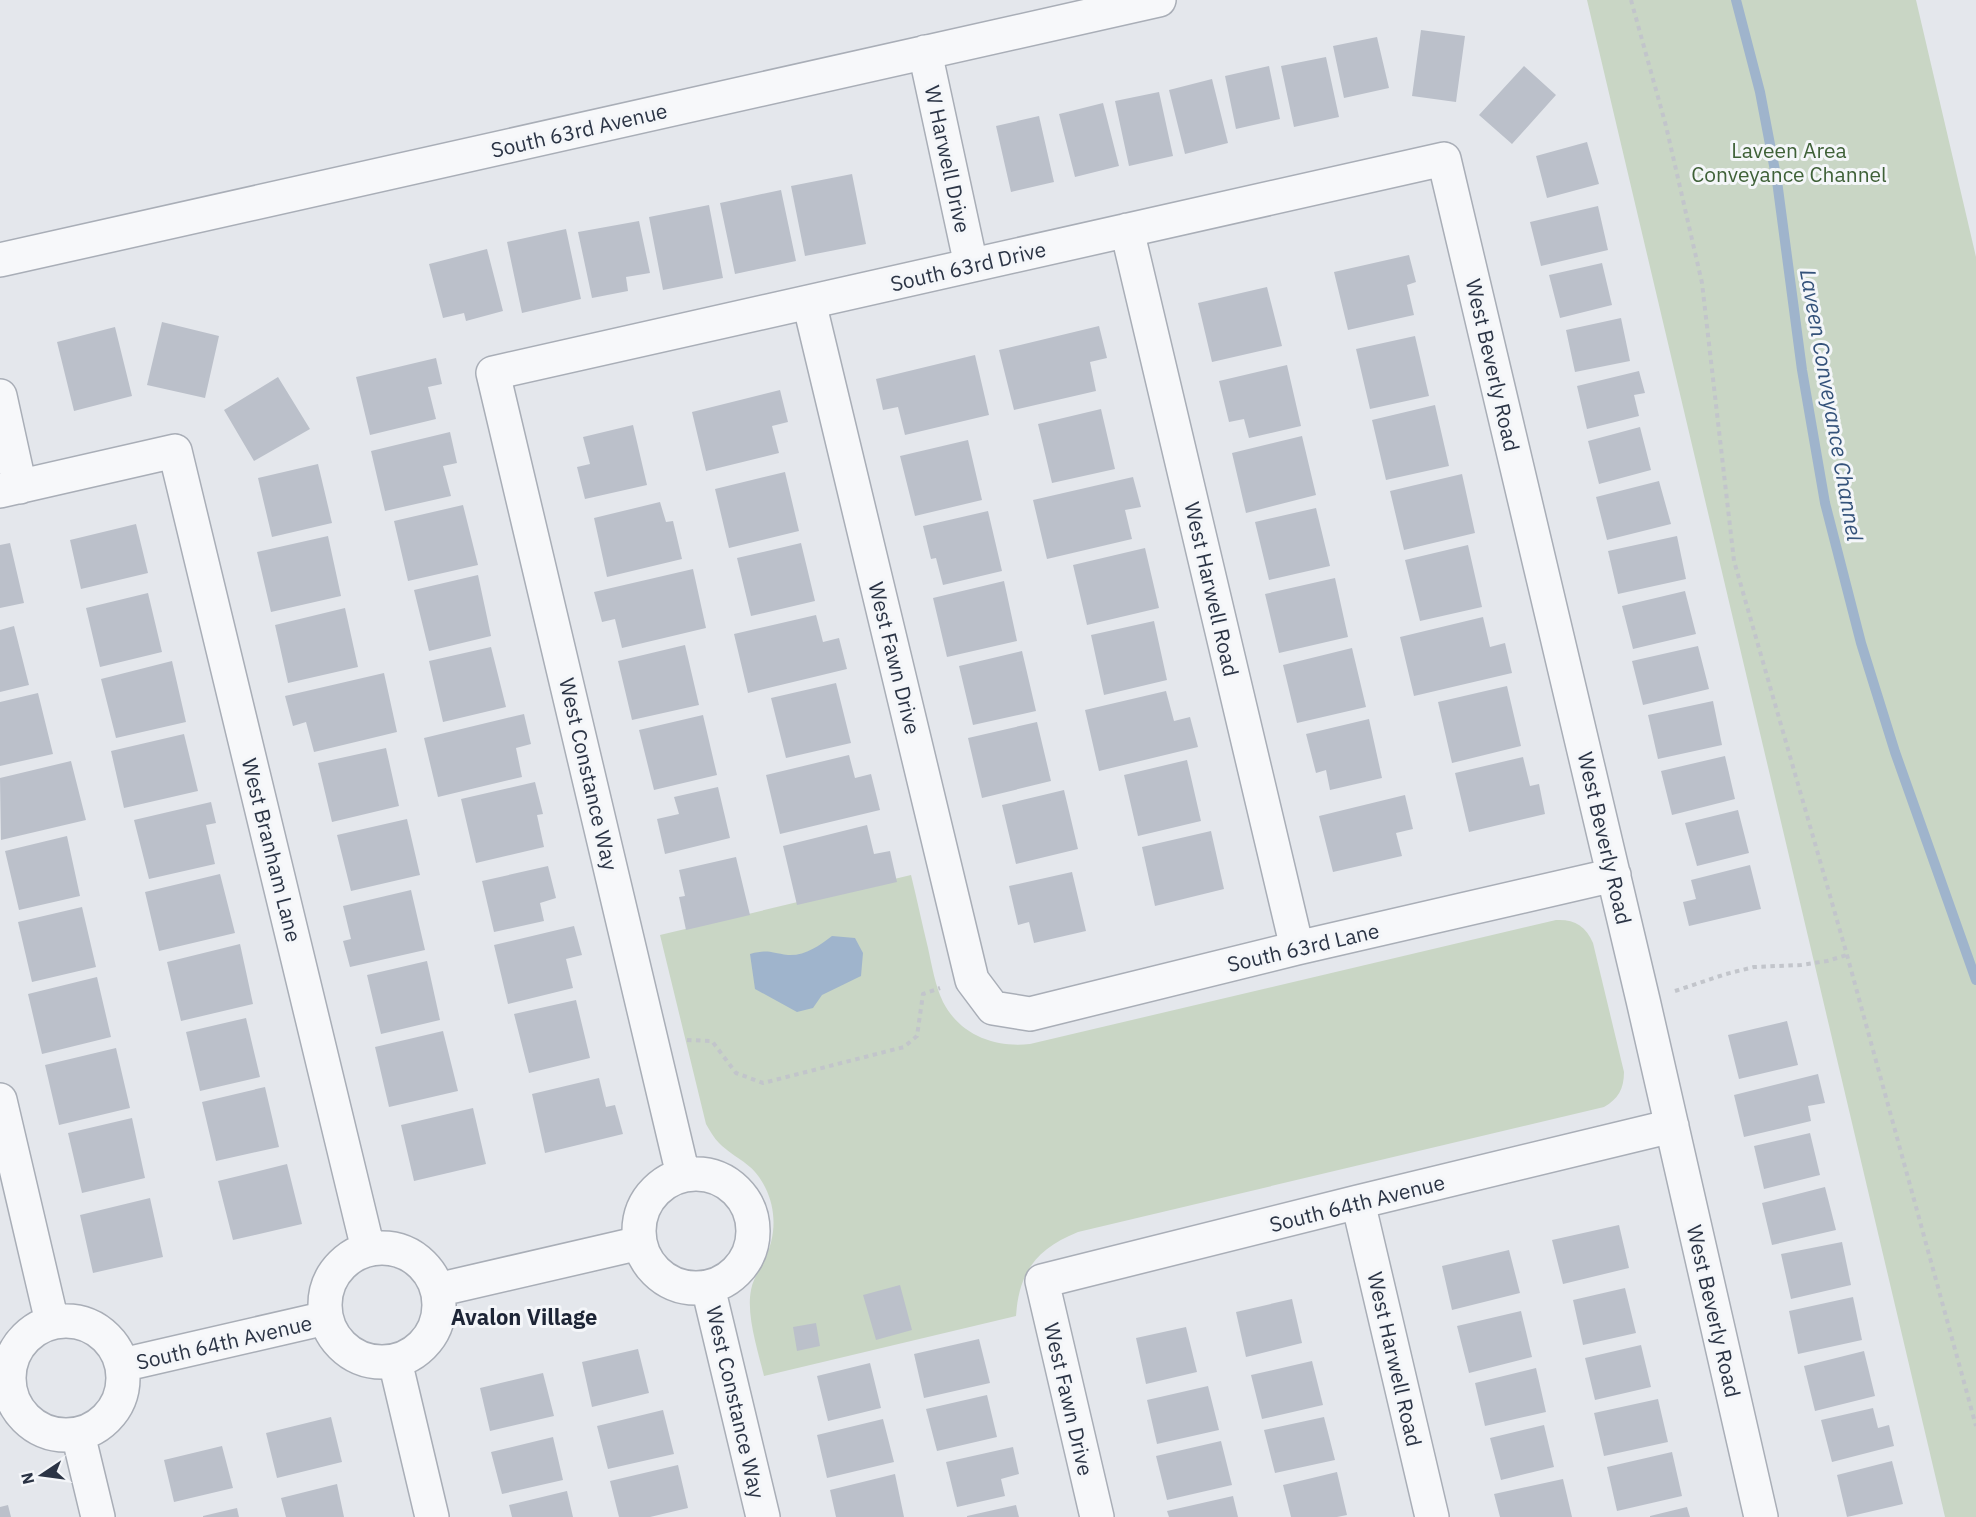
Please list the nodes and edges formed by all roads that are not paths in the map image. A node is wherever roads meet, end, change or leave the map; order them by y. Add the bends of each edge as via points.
1 (1159, 0) edge
2 (925, 52) junction
3 (1444, 159) joint
4 (1127, 230) junction
5 (0, 260) edge
6 (971, 266) junction
7 (809, 302) junction
8 (493, 373) joint
9 (0, 396) edge
10 (10, 489) edge
11 (1614, 875) junction
12 (1297, 948) junction
13 (993, 1008) joint
14 (0, 1100) edge
15 (1672, 1126) junction
16 (683, 1175) junction
17 (1358, 1202) junction
18 (640, 1243) junction
19 (368, 1249) junction
20 (1042, 1281) joint
21 (708, 1287) junction
22 (437, 1290) junction
23 (326, 1318) junction
24 (52, 1322) junction
25 (395, 1361) junction
26 (122, 1365) junction
27 (78, 1434) junction
28 (98, 1517) edge
29 (432, 1517) edge
30 (763, 1517) edge
31 (1097, 1517) edge
32 (1432, 1517) edge
33 (1761, 1517) edge

1 - 2 street, South 63rd Avenue
2 - 5 street, South 63rd Avenue
2 - 6 street, W Harwell Drive
3 - 4 street, South 63rd Drive
3 - 11 street, West Beverly Road
4 - 6 street, South 63rd Drive
4 - 12 street, West Harwell Road
6 - 7 street, South 63rd Drive
7 - 8 street, South 63rd Drive
7 - 13 street, West Fawn Drive via 972,980
8 - 16 street, West Constance Way
9 - 10 street
10 - 19 street, West Branham Lane via 175,451
11 - 12 street, South 63rd Lane
11 - 15 street, West Beverly Road
12 - 13 street, South 63rd Lane via 1030,1014
14 - 24 street
15 - 17 street, South 64th Avenue
15 - 33 street, West Beverly Road
16 - 18 street via 666,1181 643,1208
16 - 21 street, West Constance Way via 699,1173 729,1184 749,1210 753,1226 747,1258 723,1281
17 - 20 street, South 64th Avenue
17 - 32 street, West Harwell Road
18 - 21 street, West Constance Way via 646,1260 673,1284
18 - 22 street
19 - 22 street via 386,1248 411,1256 430,1275
19 - 23 street via 338,1268 329,1283
20 - 31 street, West Fawn Drive
21 - 30 street, West Constance Way
22 - 25 street via 438,1317 427,1341
23 - 25 street via 344,1348 360,1358
23 - 26 street, South 64th Avenue
24 - 26 street via 71,1321 96,1329 115,1348
24 - 27 street via 34,1330 20,1344 9,1381 13,1401 24,1417 40,1429 59,1436
25 - 29 street
26 - 27 street via 119,1400 110,1416 95,1428
27 - 28 street

